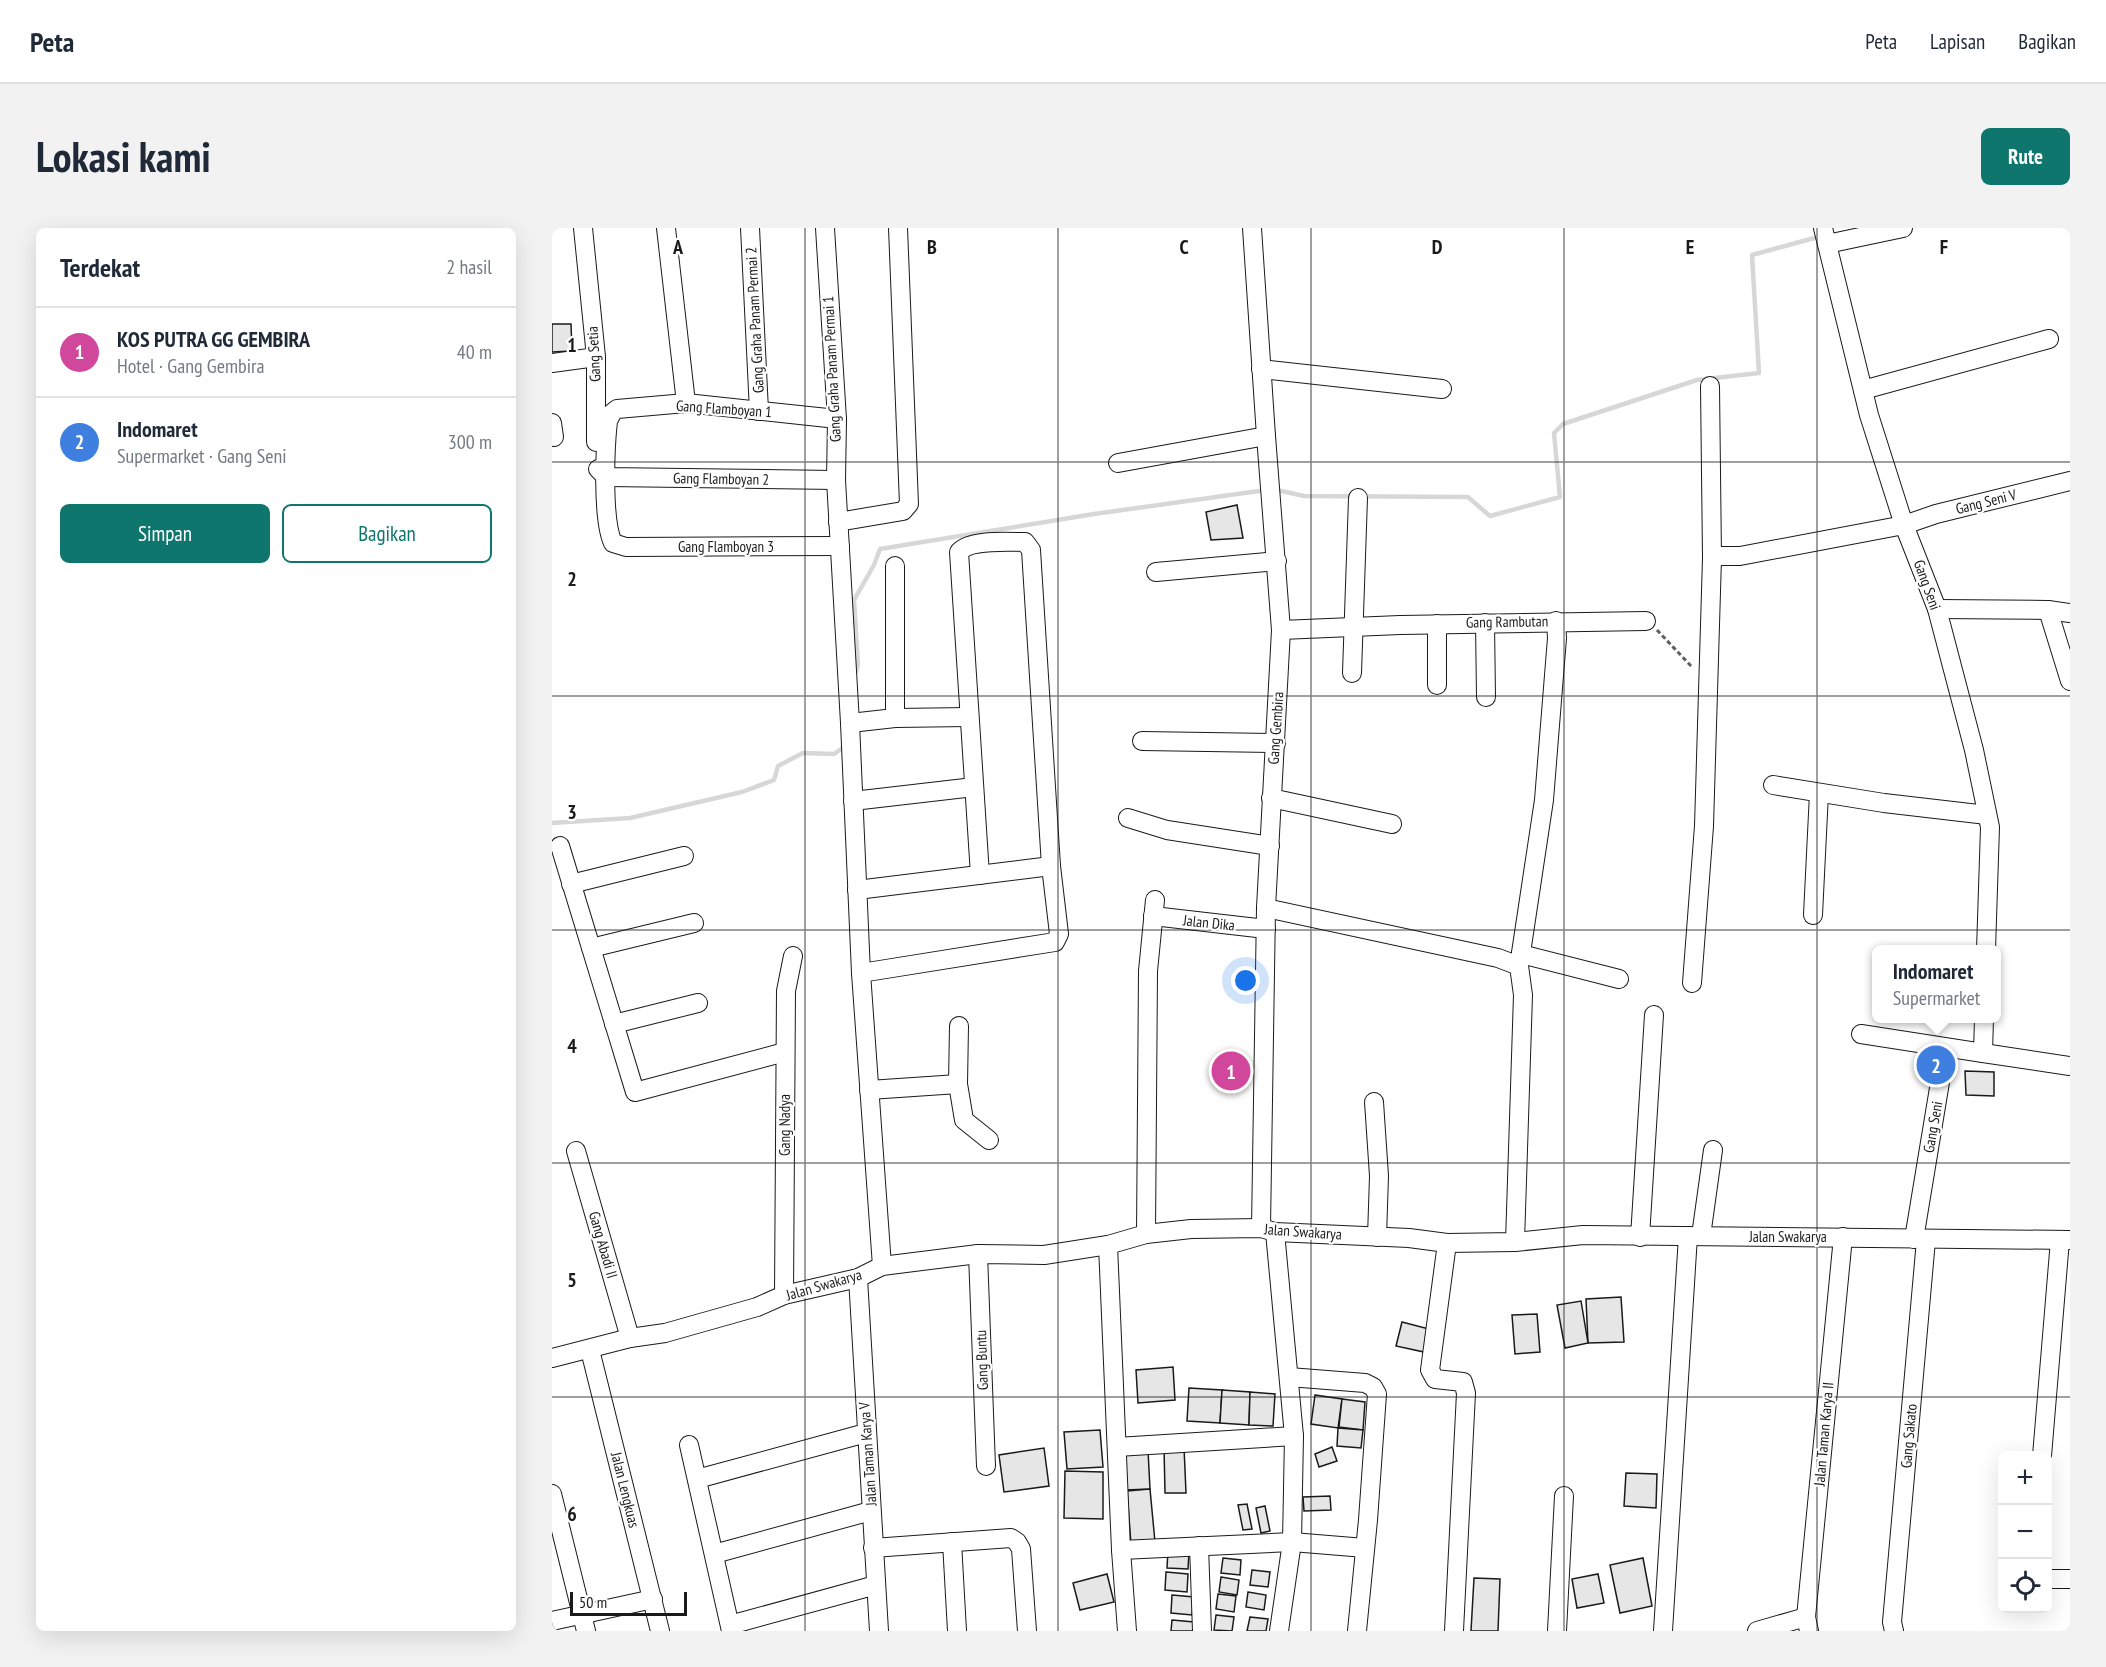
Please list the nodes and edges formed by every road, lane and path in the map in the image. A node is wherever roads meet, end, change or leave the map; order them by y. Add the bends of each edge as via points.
1 (583, 228) edge
2 (666, 228) edge
3 (750, 228) edge
4 (825, 228) edge
5 (898, 228) edge
6 (1252, 228) edge
7 (1903, 228) edge
8 (1825, 236) edge
9 (2049, 339) dead end
10 (596, 357) junction
11 (552, 363) edge
12 (1261, 369) junction
13 (1710, 386) dead end
14 (1442, 389) dead end
15 (1863, 390) junction
16 (686, 403) junction
17 (759, 411) junction
18 (837, 419) junction
19 (1266, 436) junction
20 (1118, 464) dead end
21 (606, 477) junction
22 (836, 480) junction
23 (2070, 481) edge
24 (1358, 498) dead end
25 (838, 522) junction
26 (1904, 525) junction
27 (840, 546) junction
28 (1712, 558) junction
29 (1276, 561) junction
30 (895, 566) dead end
31 (1156, 573) dead end
32 (1937, 609) junction
33 (2048, 610) junction
34 (2070, 614) edge
35 (1556, 621) junction
36 (1646, 621) joint
37 (1485, 623) junction
38 (1437, 624) junction
39 (1355, 627) junction
40 (1281, 630) junction
41 (1352, 674) dead end
42 (2070, 681) edge
43 (1708, 683) junction
44 (1437, 686) dead end
45 (1485, 697) dead end
46 (969, 717) junction
47 (896, 718) junction
48 (850, 723) junction
49 (1142, 741) dead end
50 (1276, 743) junction
51 (1773, 785) dead end
52 (974, 787) junction
53 (1820, 793) junction
54 (1271, 798) junction
55 (853, 801) junction
56 (1987, 815) junction
57 (1128, 818) dead end
58 (1392, 824) dead end
59 (560, 846) dead end
60 (1270, 846) junction
61 (684, 856) dead end
62 (1051, 866) junction
63 (980, 875) junction
64 (571, 884) junction
65 (857, 890) junction
66 (1266, 908) junction
67 (1813, 915) dead end
68 (694, 923) dead end
69 (1266, 929) junction
70 (1986, 945) edge
71 (591, 948) junction
72 (793, 956) dead end
73 (1520, 960) junction
74 (861, 973) junction
75 (1619, 979) dead end
76 (1692, 983) dead end
77 (698, 1003) dead end
78 (1654, 1015) dead end
79 (1984, 1023) edge
80 (614, 1024) junction
81 (959, 1026) dead end
82 (1861, 1034) dead end
83 (1949, 1048) junction
84 (785, 1052) junction
85 (1983, 1053) junction
86 (2070, 1066) edge
87 (958, 1084) junction
88 (869, 1090) junction
89 (1374, 1102) dead end
90 (990, 1140) dead end
91 (1713, 1150) dead end
92 (576, 1151) dead end
93 (1268, 1230) junction
94 (1146, 1234) junction
95 (1694, 1236) junction
96 (1377, 1237) junction
97 (1640, 1237) junction
98 (1843, 1237) junction
99 (1920, 1239) junction
100 (2065, 1240) edge
101 (1515, 1242) junction
102 (1447, 1243) junction
103 (1108, 1245) junction
104 (978, 1254) junction
105 (882, 1266) junction
106 (858, 1278) junction
107 (784, 1295) junction
108 (630, 1338) junction
109 (590, 1350) junction
110 (552, 1358) edge
111 (1289, 1377) junction
112 (866, 1433) junction
113 (1294, 1436) junction
114 (689, 1445) dead end
115 (1117, 1447) junction
116 (2042, 1451) edge
117 (986, 1466) dead end
118 (697, 1479) junction
119 (552, 1494) edge
120 (1564, 1496) dead end
121 (871, 1511) junction
122 (952, 1542) junction
123 (1292, 1542) junction
124 (1198, 1546) junction
125 (873, 1548) junction
126 (1365, 1548) junction
127 (1121, 1550) junction
128 (714, 1554) junction
129 (2052, 1579) edge
130 (2070, 1579) edge
131 (876, 1585) junction
132 (653, 1599) junction
133 (552, 1621) edge
134 (584, 1622) edge
135 (1808, 1624) edge
136 (731, 1628) edge
137 (660, 1631) edge
138 (879, 1631) edge
139 (957, 1631) edge
140 (1027, 1631) edge
141 (1127, 1631) edge
142 (1202, 1631) edge
143 (1279, 1631) edge
144 (1357, 1631) edge
145 (1454, 1631) edge
146 (1557, 1631) edge
147 (1663, 1631) edge
148 (1758, 1631) edge
149 (1894, 1631) edge

1 - 10 street, Gang Setia
2 - 16 street
3 - 17 street, Gang Graha Panam Permai 2
4 - 18 street, Gang Graha Panam Permai 1
5 - 25 street via 909,504 903,511
6 - 12 street, Gang Gembira
7 - 8 street
8 - 15 street, Gang Seni
9 - 15 street
10 - 11 street
10 - 21 street, Gang Setia via 597,465
12 - 14 street
12 - 19 street, Gang Gembira
13 - 28 street
15 - 26 street, Gang Seni
16 - 17 street, Gang Flamboyan 1
16 - 21 street, Gang Flamboyan 1 via 617,409 612,413 606,436
17 - 18 street, Gang Flamboyan 1
18 - 22 street, Gang Graha Panam Permai 1
19 - 20 street
19 - 29 street, Gang Gembira
21 - 22 street, Gang Flamboyan 2
21 - 27 street, Gang Flamboyan 3 via 609,533 613,543 626,547
22 - 25 street, Gang Graha Panam Permai 1
23 - 26 street, Gang Seni V
24 - 39 street
25 - 27 street, Gang Graha Panam Permai 1
26 - 28 street, Gang Seni V
26 - 32 street, Gang Seni
27 - 48 street, Gang Graha Panam Permai 1
28 - 43 street
29 - 31 street
29 - 40 street, Gang Gembira
30 - 47 street
32 - 33 street
32 - 56 street, Gang Seni
33 - 34 street
33 - 42 street
35 - 36 street, Gang Rambutan
35 - 37 street, Gang Rambutan
35 - 73 street via 1544,800
36 - 43 path
37 - 38 street, Gang Rambutan
37 - 45 street
38 - 39 street, Gang Rambutan
38 - 44 street
39 - 40 street, Gang Rambutan
39 - 41 street
40 - 50 street, Gang Gembira
43 - 76 street via 1704,826
46 - 47 street
46 - 52 street
46 - 62 street via 959,552 966,546 1024,542 1031,550
47 - 48 street
48 - 55 street, Gang Graha Panam Permai 1
49 - 50 street
50 - 54 street, Gang Gembira
51 - 53 street
52 - 55 street
52 - 63 street
53 - 56 street
53 - 67 street
54 - 58 street
54 - 60 street, Gang Gembira
55 - 65 street, Gang Graha Panam Permai 1
56 - 70 street, Gang Seni via 1990,827
57 - 60 street via 1167,830
59 - 64 street
60 - 66 street, Gang Gembira
61 - 64 street
62 - 63 street
62 - 74 street via 1059,934 1055,942
63 - 65 street
64 - 71 street
65 - 74 street, Gang Graha Panam Permai 1
66 - 69 street, Gang Gembira
66 - 73 street
68 - 71 street
69 - 93 street, Gang Gembira
69 - 94 street, Jalan Dika via 1154,908 1148,971
71 - 80 street
72 - 84 street, Gang Nadya via 786,991
73 - 75 street
73 - 101 street via 1523,995
74 - 88 street, Gang Graha Panam Permai 1
77 - 80 street
78 - 97 street
79 - 85 street
80 - 84 street via 635,1092
81 - 87 street
82 - 83 street
83 - 85 street
83 - 99 street, Gang Seni via 1941,1076
84 - 107 street, Gang Nadya
85 - 86 street
87 - 88 street
87 - 90 street via 964,1120
88 - 105 street, Gang Graha Panam Permai 1
89 - 96 street
91 - 95 street
92 - 108 street, Gang Abadi II
93 - 94 street, Jalan Swakarya via 1191,1229
93 - 96 street, Jalan Swakarya
93 - 111 street, Gang Gembira
94 - 103 street, Jalan Swakarya
95 - 97 street, Jalan Swakarya
95 - 98 street, Jalan Swakarya
95 - 147 street
96 - 102 street, Jalan Swakarya
97 - 101 street, Jalan Swakarya via 1583,1235
98 - 99 street, Jalan Swakarya
98 - 135 street, Jalan Taman Karya II
99 - 100 street, Jalan Swakarya
99 - 149 street, Gang Sakato
100 - 116 street
101 - 102 street, Jalan Swakarya
102 - 145 street via 1430,1370 1435,1379 1463,1382 1466,1393
103 - 104 street, Jalan Swakarya via 1044,1254
103 - 115 street
104 - 105 street, Jalan Swakarya
104 - 117 street, Gang Buntu
105 - 106 street, Jalan Swakarya
106 - 107 street, Jalan Swakarya
106 - 112 street, Jalan Taman Karya V
107 - 108 street, Jalan Swakarya via 758,1307 665,1333
108 - 109 street, Jalan Swakarya
109 - 110 street, Jalan Swakarya
109 - 132 street, Jalan Lengkuas
111 - 113 street, Gang Gembira
111 - 126 street via 1365,1383 1377,1394
112 - 118 street
112 - 121 street, Jalan Taman Karya V
113 - 115 street
113 - 123 street, Gang Gembira
114 - 118 street
115 - 127 street
118 - 128 street
119 - 134 street
120 - 146 street
121 - 125 street, Jalan Taman Karya V
121 - 128 street
122 - 125 street
122 - 139 street
122 - 140 street via 1011,1538 1017,1542 1021,1549
123 - 124 street
123 - 126 street
123 - 143 street, Gang Gembira
124 - 127 street
124 - 142 street
125 - 131 street, Jalan Taman Karya V
126 - 144 street
127 - 141 street
128 - 136 street
129 - 130 street
131 - 136 street
131 - 138 street, Jalan Taman Karya V
132 - 134 street
132 - 137 street, Jalan Lengkuas
133 - 134 street
135 - 148 street

